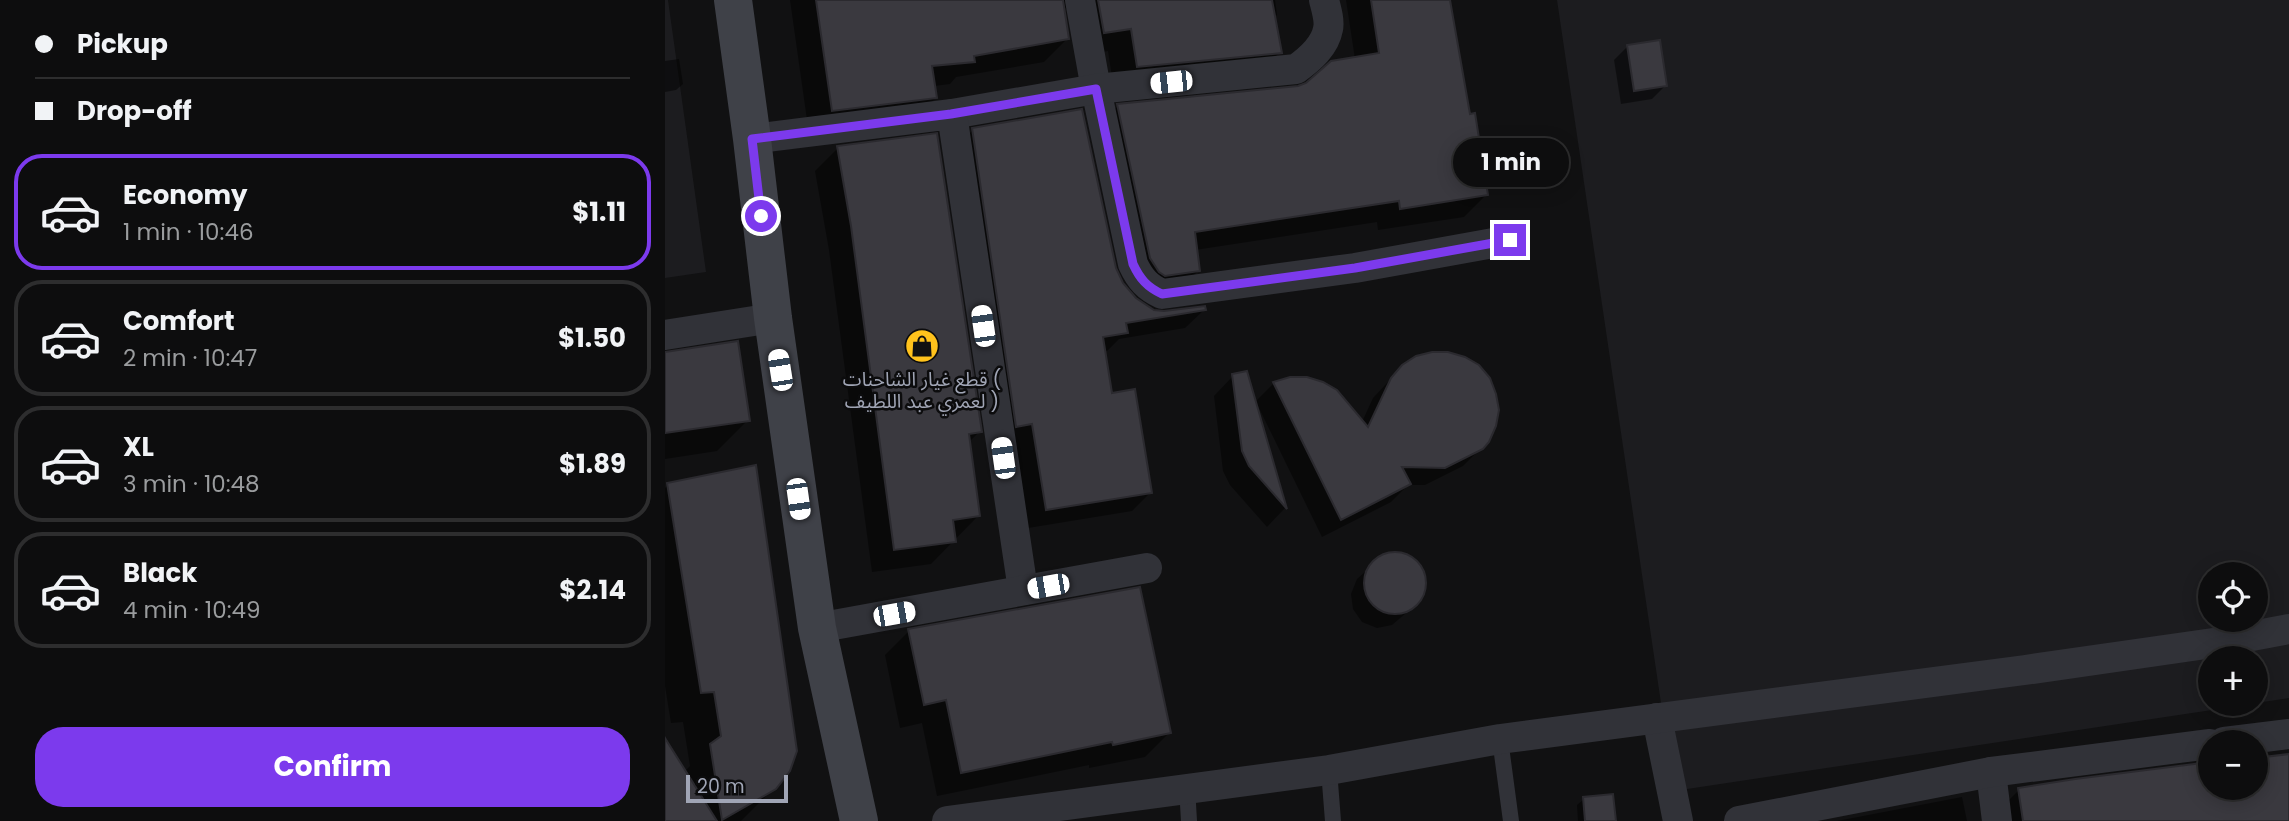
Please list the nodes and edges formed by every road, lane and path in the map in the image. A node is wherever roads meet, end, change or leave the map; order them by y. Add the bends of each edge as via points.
1 (733, 0) edge
2 (1080, 0) edge
3 (1324, 0) edge
4 (1096, 89) junction
5 (951, 114) junction
6 (752, 139) junction
7 (1510, 240) dead end
8 (772, 318) junction
9 (665, 335) edge
10 (1147, 568) dead end
11 (1023, 590) junction
12 (817, 628) junction
13 (2289, 629) edge
14 (1657, 718) junction
15 (2289, 734) edge
16 (2268, 737) edge
17 (1500, 739) junction
18 (2198, 746) edge
19 (1329, 770) junction
20 (1991, 772) junction
21 (1187, 787) junction
22 (859, 821) edge
23 (947, 821) edge
24 (1189, 821) edge
25 (1333, 821) edge
26 (1511, 821) edge
27 (1678, 821) edge
28 (1739, 821) edge
29 (1997, 821) edge

1 - 6 main road
2 - 4 street
3 - 4 street via 1329,28 1319,49 1296,69
4 - 5 street
4 - 7 street via 1133,264 1149,288 1162,294 1355,268
5 - 6 street
5 - 11 street
6 - 8 main road
8 - 9 street
8 - 12 main road
10 - 11 street
11 - 12 street
12 - 22 main road
13 - 14 street via 2025,670
14 - 17 street
14 - 27 street
15 - 16 street
17 - 19 street
17 - 26 lane
18 - 20 street
19 - 21 street
19 - 25 lane
20 - 28 street
20 - 29 street
21 - 23 street
21 - 24 lane

